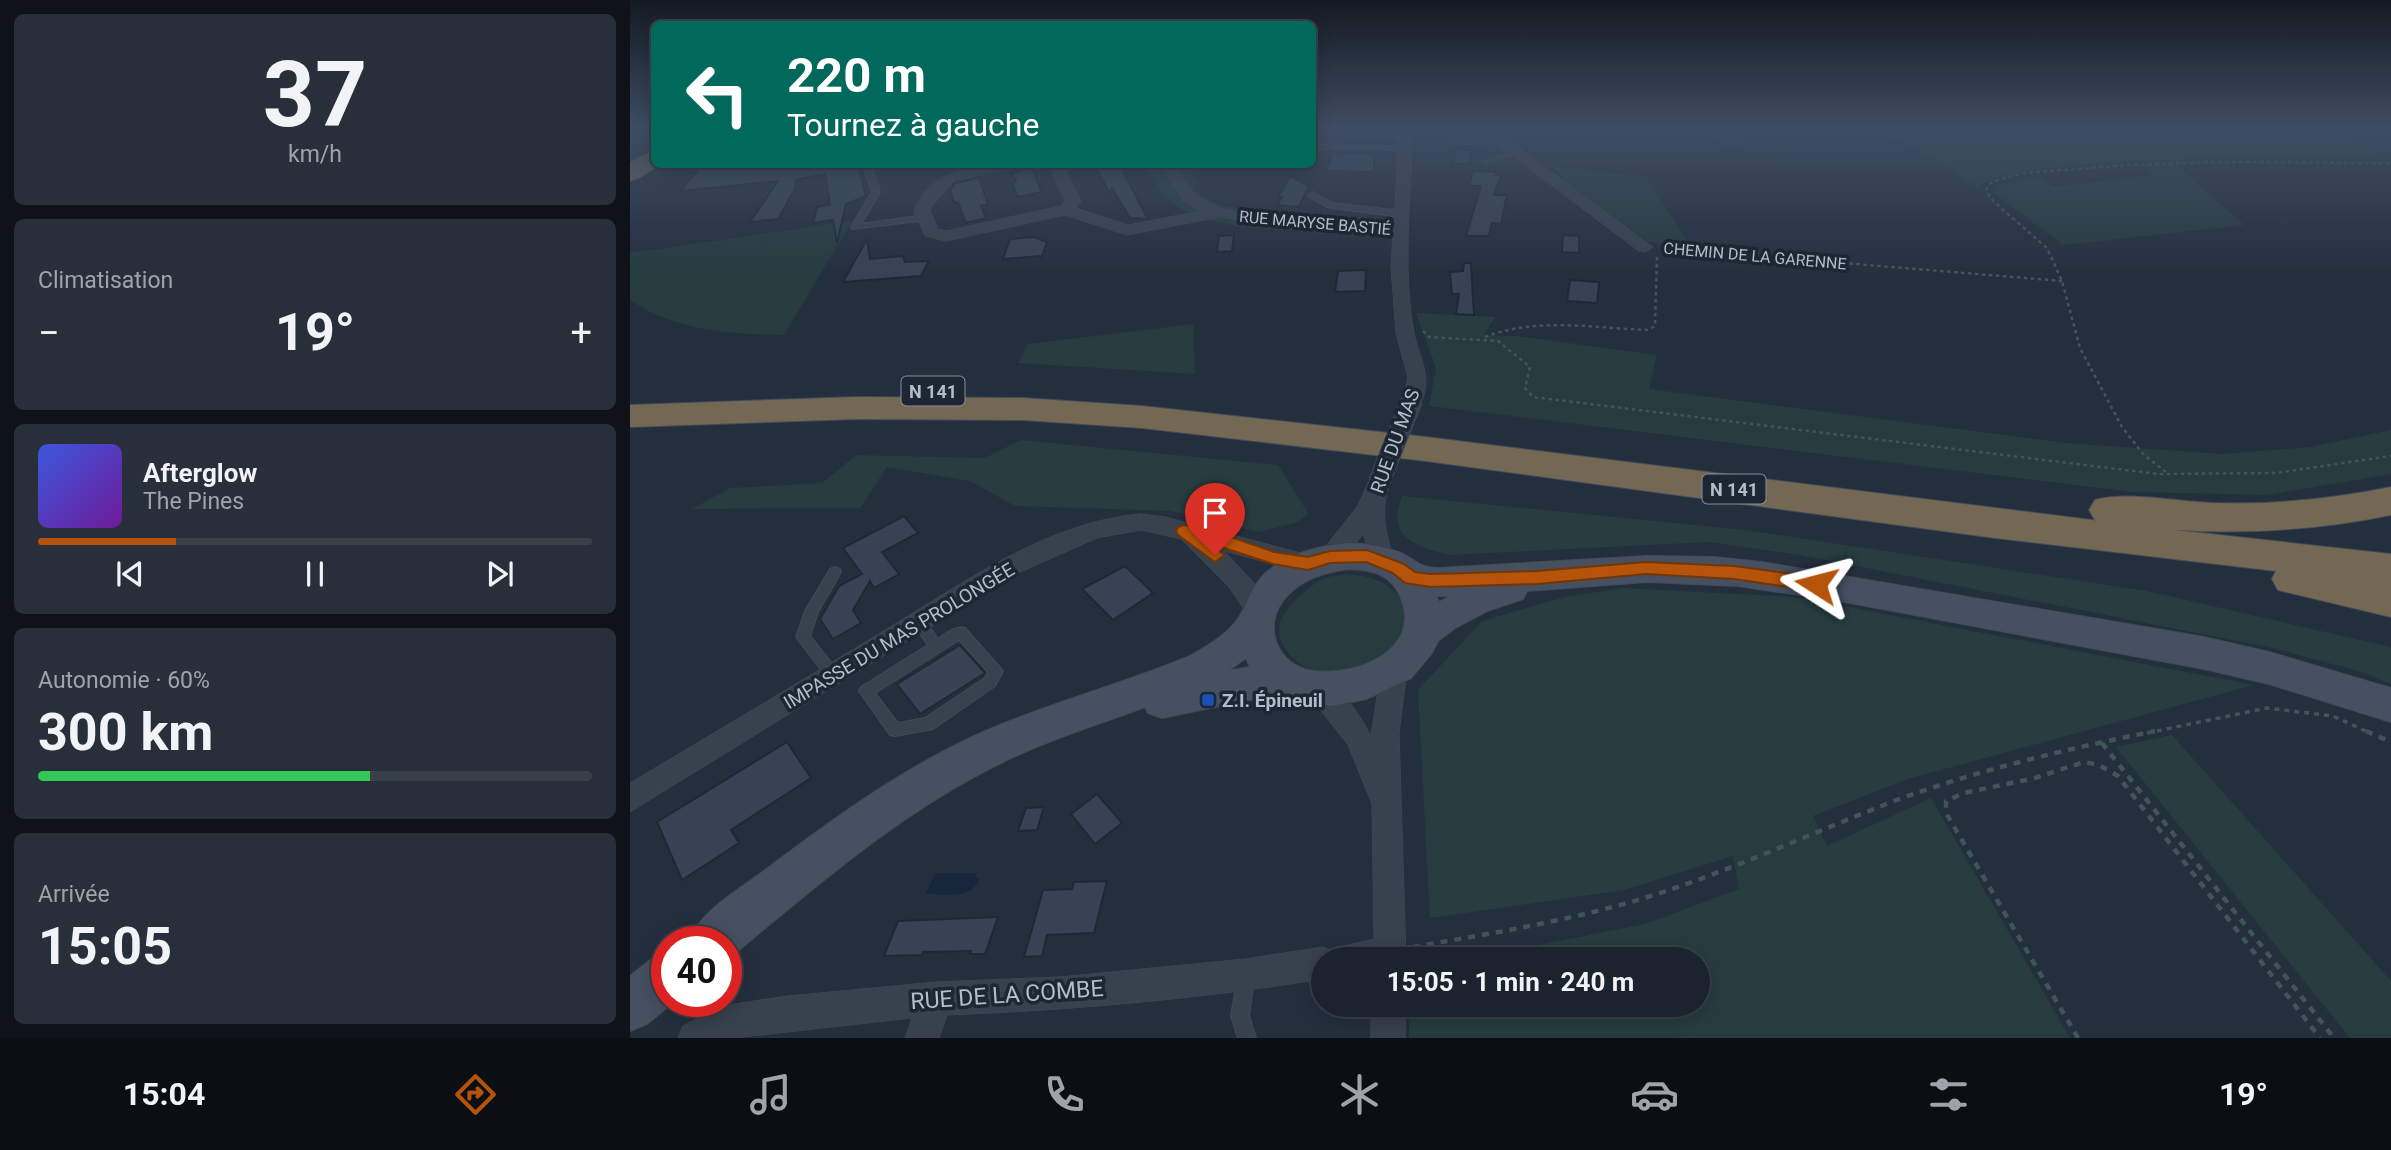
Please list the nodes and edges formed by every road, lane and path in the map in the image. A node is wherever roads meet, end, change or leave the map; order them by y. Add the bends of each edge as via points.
1 (872, 178) edge
2 (949, 178) edge
3 (1062, 178) edge
4 (1177, 178) edge
5 (1403, 178) edge
6 (1553, 178) edge
7 (2009, 178) edge
8 (1312, 195) dead end
9 (1066, 210) junction
10 (1216, 213) junction
11 (926, 218) junction
12 (1401, 222) junction
13 (1645, 247) joint
14 (1667, 248) junction
15 (2062, 281) junction
16 (1402, 316) junction
17 (1480, 339) junction
18 (774, 395) junction
19 (630, 398) edge
20 (630, 404) edge
21 (857, 408) junction
22 (630, 416) edge
23 (630, 424) edge
24 (2391, 456) edge
25 (2167, 474) junction
26 (1376, 493) junction
27 (2391, 501) edge
28 (2018, 504) junction
29 (1184, 531) junction
30 (2099, 536) junction
31 (2391, 548) edge
32 (1319, 560) junction
33 (2391, 569) edge
34 (1397, 570) junction
35 (835, 572) dead end
36 (1537, 577) junction
37 (2391, 601) edge
38 (1257, 619) junction
39 (919, 623) junction
40 (1422, 632) junction
41 (937, 647) junction
42 (1394, 670) junction
43 (832, 675) junction
44 (1299, 683) junction
45 (2391, 705) edge
46 (1083, 714) junction
47 (2391, 742) edge
48 (2102, 743) junction
49 (630, 799) edge
50 (1389, 810) junction
51 (731, 926) edge
52 (1402, 947) edge
53 (1408, 947) edge
54 (1311, 965) edge
55 (1245, 975) junction
56 (651, 990) edge
57 (936, 999) junction
58 (630, 1007) edge
59 (1389, 1017) edge
60 (695, 1038) edge
61 (922, 1038) edge
62 (1247, 1038) edge
63 (1388, 1038) edge
64 (2078, 1038) edge
65 (2320, 1038) edge
66 (2334, 1038) edge

1 - 11 lane via 876,192 855,227
2 - 11 street via 924,205
3 - 9 street via 1073,201
4 - 10 street, RUE MARYSE BASTIÉ via 1189,197
5 - 12 street, RUE DU MAS
6 - 13 street, CHEMIN DE LA GARENNE
7 - 15 path via 1989,184 1986,191 2047,248
8 - 12 lane via 1330,205
9 - 10 street via 1127,230
9 - 11 street via 946,236 931,233
10 - 12 street, RUE MARYSE BASTIÉ via 1245,218
12 - 16 street, RUE DU MAS
13 - 14 path, CHEMIN DE LA GARENNE
14 - 15 path, CHEMIN DE LA GARENNE
14 - 17 path via 1657,254 1655,262 1655,326 1648,331 1531,325
15 - 25 path via 2080,348 2122,427
16 - 17 path via 1412,316 1429,337
16 - 26 street, RUE DU MAS, bridge via 1419,378
17 - 25 path via 1498,341 1530,367 1525,388 1534,397
18 - 19 highway
18 - 20 highway
18 - 28 highway, N 141 via 971,391 1149,400
21 - 22 highway
21 - 23 highway
21 - 30 highway, N 141 via 1023,409 1142,417
24 - 25 path via 2276,473
26 - 32 street, RUE DU MAS via 1356,527
26 - 34 street, RUE DU MAS via 1374,533
27 - 28 highway via 2324,511 2201,518
28 - 31 highway, N 141 via 2257,536
29 - 32 street, IMPASSE DU MAS PROLONGÉE via 1273,558
29 - 38 street via 1215,555 1251,596
29 - 39 street, IMPASSE DU MAS PROLONGÉE via 1141,522 1066,541 1010,567
30 - 33 highway, N 141
30 - 37 highway via 2150,552
32 - 34 street via 1367,556
32 - 38 street via 1278,583
34 - 36 street via 1431,581
34 - 40 street via 1424,603
35 - 43 lane via 803,637
36 - 40 street via 1464,605
36 - 45 street via 1646,568 1789,579 2204,653
38 - 44 street via 1261,655 1270,667
38 - 46 street via 1241,643 1203,667
39 - 41 lane
39 - 43 street, IMPASSE DU MAS PROLONGÉE
40 - 42 street
41 - 41 lane via 960,632 996,671 989,682 928,724 895,730 866,691
42 - 44 street via 1357,687
42 - 50 street via 1385,733
43 - 49 street, IMPASSE DU MAS PROLONGÉE
44 - 46 street
44 - 50 street via 1348,718
46 - 51 street via 988,749 914,790 826,850
47 - 48 path via 2333,716 2267,708
48 - 53 path via 2024,761 1895,801 1755,860 1640,899 1504,931
48 - 66 path
50 - 52 street
54 - 55 street, RUE DE LA COMBE
55 - 57 street, RUE DE LA COMBE via 1060,994
55 - 62 lane via 1240,1016
56 - 58 street
57 - 60 street, RUE DE LA COMBE via 721,1023
57 - 61 street
59 - 63 street
64 - 65 path via 1946,813 1946,801 2084,762 2118,776

